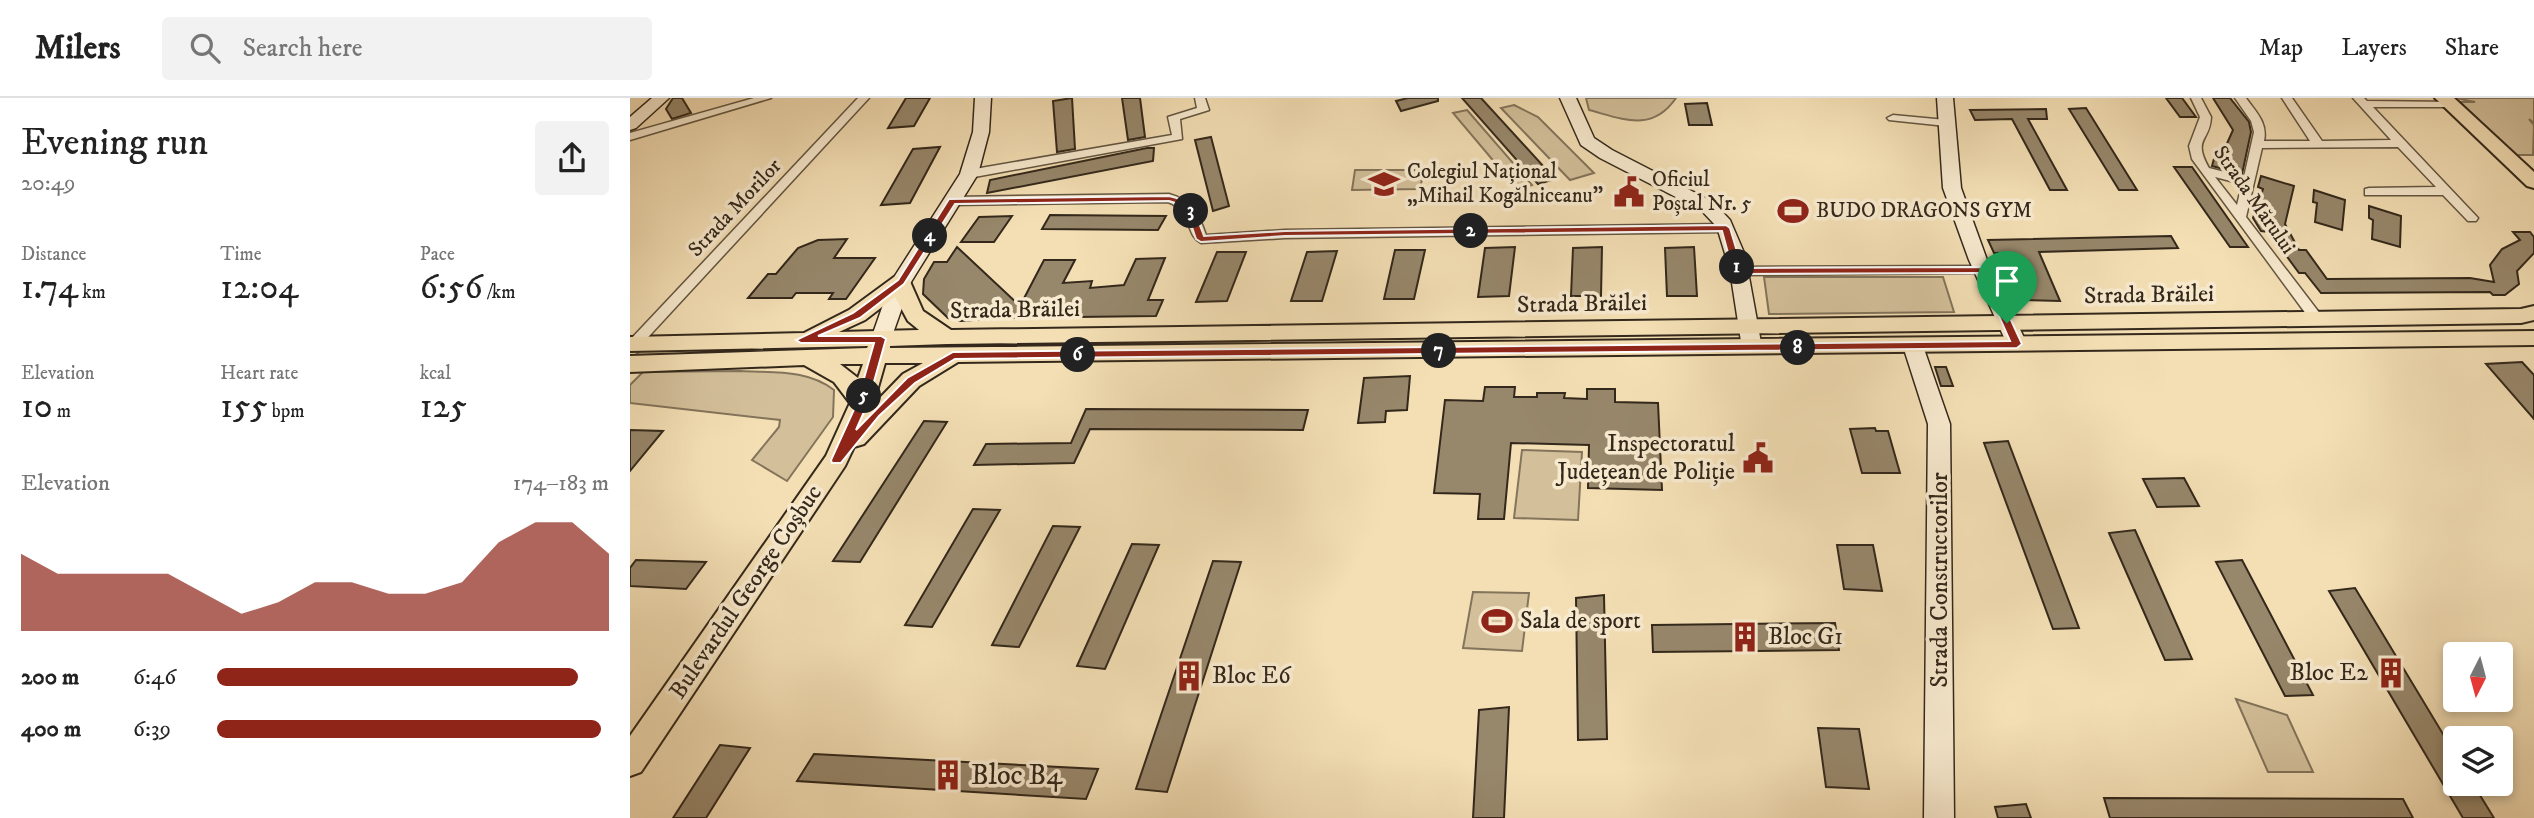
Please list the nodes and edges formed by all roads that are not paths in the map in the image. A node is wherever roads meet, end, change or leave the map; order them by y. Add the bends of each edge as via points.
1 (661, 98) edge
2 (766, 98) edge
3 (864, 98) edge
4 (983, 98) edge
5 (1200, 98) edge
6 (1569, 98) edge
7 (1945, 98) edge
8 (2196, 98) edge
9 (2240, 98) edge
10 (2287, 98) edge
11 (2361, 101) edge
12 (2447, 101) edge
13 (1894, 118) dead end
14 (1946, 123) junction
15 (630, 129) edge
16 (2401, 143) junction
17 (2258, 145) junction
18 (2319, 145) junction
19 (2204, 170) junction
20 (969, 174) junction
21 (2249, 181) junction
22 (2534, 182) edge
23 (2446, 191) junction
24 (2369, 192) dead end
25 (952, 201) junction
26 (2241, 216) junction
27 (2472, 218) dead end
28 (1726, 228) junction
29 (1983, 270) junction
30 (1738, 271) junction
31 (901, 282) junction
32 (2534, 313) edge
33 (2317, 319) junction
34 (2007, 323) junction
35 (1750, 338) junction
36 (2534, 338) edge
37 (2017, 344) junction
38 (950, 346) junction
39 (1913, 346) junction
40 (878, 348) junction
41 (796, 349) junction
42 (631, 351) edge
43 (862, 403) junction
44 (836, 460) junction
45 (630, 762) edge
46 (1939, 818) edge

1 - 15 street
2 - 15 street via 648,132
3 - 42 street, Strada Morilor
4 - 20 street via 981,132
5 - 20 street via 1203,110 1174,117 1178,136
6 - 28 street via 1587,141 1707,206
7 - 14 street
8 - 19 street, Strada Mărului via 2207,114 2196,145
9 - 17 street via 2257,121
10 - 18 street
11 - 12 street
11 - 16 street
12 - 22 main road
13 - 14 street
14 - 29 street via 1952,188
16 - 18 street
16 - 23 street
17 - 18 street
17 - 21 street
19 - 21 street
19 - 26 street, Strada Mărului
20 - 25 street
21 - 26 street
23 - 24 street
23 - 27 street
25 - 28 street via 1169,198 1188,207 1201,239
25 - 31 street
26 - 33 street, Strada Mărului
28 - 30 street
29 - 30 street
29 - 34 street
30 - 35 street
31 - 38 main road via 911,314
31 - 40 street
31 - 41 main road via 857,315
32 - 33 main road, Strada Brăilei
33 - 34 main road, Strada Brăilei
34 - 35 main road, Strada Brăilei
34 - 37 street
35 - 38 main road, Strada Brăilei
35 - 39 main road, Strada Brăilei
36 - 37 main road, Strada Brăilei
37 - 39 main road, Strada Brăilei
38 - 40 main road, Strada Brăilei
38 - 44 main road via 876,414
39 - 46 street, Strada Constructorilor via 1939,424
40 - 41 main road, Strada Brăilei
40 - 43 main road, Bulevardul George Coșbuc
41 - 42 main road, Strada Brăilei
41 - 43 main road via 835,369 856,388
43 - 44 main road, Bulevardul George Coșbuc
44 - 45 main road, Bulevardul George Coșbuc

